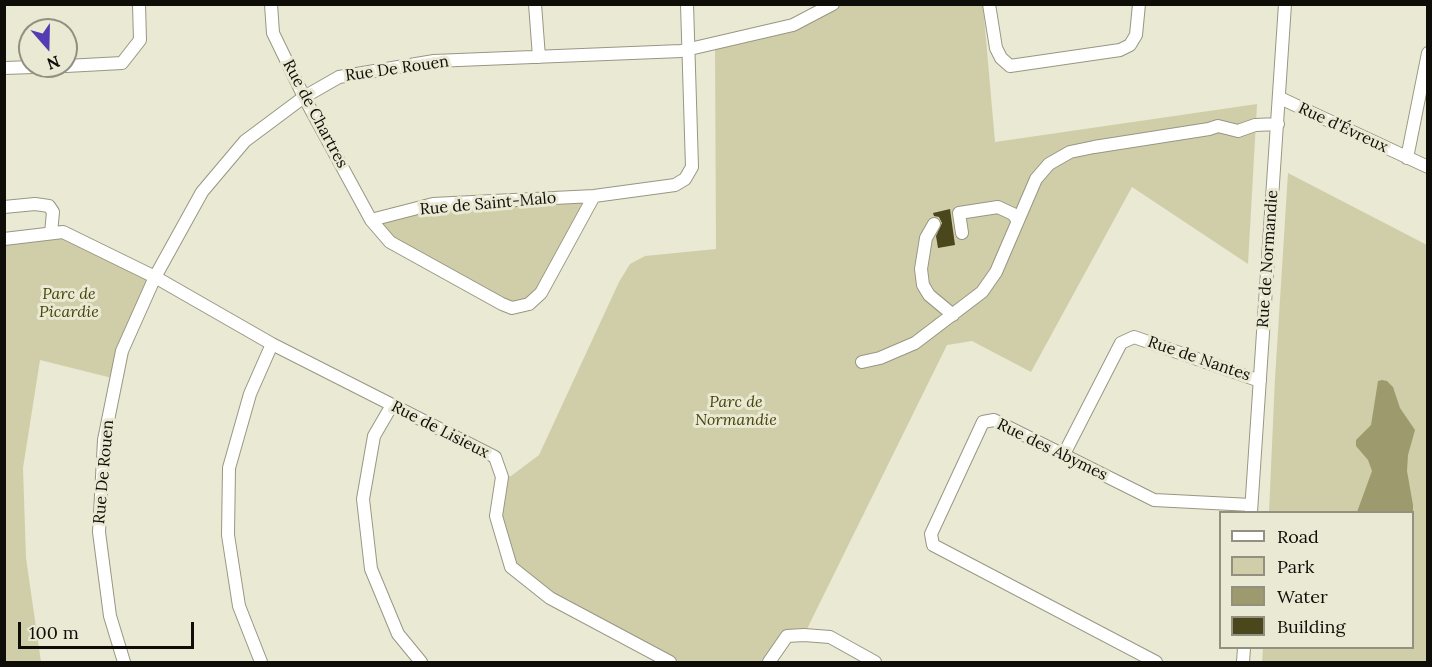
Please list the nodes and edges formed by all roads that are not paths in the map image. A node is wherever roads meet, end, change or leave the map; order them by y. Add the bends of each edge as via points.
1 (139, 4) edge
2 (271, 4) edge
3 (535, 4) edge
4 (687, 4) edge
5 (834, 4) edge
6 (989, 4) edge
7 (1138, 4) edge
8 (1285, 4) edge
9 (688, 50) junction
10 (1428, 53) edge
11 (538, 57) junction
12 (78, 65) edge
13 (304, 97) junction
14 (1280, 98) junction
15 (1278, 124) junction
16 (1407, 158) junction
17 (1428, 167) edge
18 (594, 196) junction
19 (4, 207) edge
20 (371, 220) junction
21 (1018, 221) junction
22 (934, 224) dead end
23 (962, 233) dead end
24 (51, 234) junction
25 (4, 239) edge
26 (155, 277) junction
27 (953, 315) junction
28 (272, 344) junction
29 (862, 362) dead end
30 (1260, 381) junction
31 (392, 405) junction
32 (1064, 454) junction
33 (1251, 509) edge
34 (124, 663) edge
35 (261, 663) edge
36 (421, 663) edge
37 (669, 663) edge
38 (769, 663) edge
39 (875, 663) edge
40 (1156, 663) edge

1 - 12 street via 140,40 122,63
2 - 13 street, Rue de Chartres via 273,33
3 - 11 street
4 - 9 street, Rue de Saint-Malo
5 - 9 street, Rue De Rouen via 793,24
6 - 7 street via 996,48 1010,66 1120,50 1130,45 1136,35
8 - 14 street, Rue de Normandie
9 - 11 street, Rue De Rouen
9 - 18 street, Rue de Saint-Malo via 692,167 685,179 675,185
10 - 16 street, Rue d'Évreux
11 - 13 street, Rue De Rouen via 434,61 339,77
13 - 20 street, Rue de Chartres
13 - 26 street, Rue De Rouen via 245,141 202,192
14 - 15 street, Rue de Normandie
14 - 16 street, Rue d'Évreux
15 - 21 street via 1238,131 1218,126 1070,152 1049,164 1036,179
15 - 30 street, Rue de Normandie
16 - 17 street, Rue d'Évreux
18 - 20 street, Rue de Saint-Malo via 433,204
18 - 20 street via 541,293 529,304 512,308 390,242
19 - 24 street via 49,206 53,212
21 - 23 street via 998,207 959,213
21 - 27 street via 996,272 982,292
22 - 27 street via 926,238 921,269 923,285 928,295
24 - 25 street, Rue de Lisieux
24 - 26 street, Rue de Lisieux via 63,232
26 - 28 street, Rue de Lisieux
26 - 34 street, Rue De Rouen via 122,351 104,440 99,532 110,616
27 - 29 street via 908,347
28 - 31 street, Rue de Lisieux
28 - 35 street via 250,394 229,468 228,535 239,606
30 - 32 street, Rue de Nantes via 1134,337 1121,342
30 - 33 street, Rue de Normandie
31 - 36 street via 374,436 363,499 371,569 398,634
31 - 37 street, Rue de Lisieux via 495,458 502,477 496,516 511,567 550,598
32 - 33 street, Rue des Abymes via 1154,500
32 - 40 street, Rue des Abymes via 994,420 983,422 931,534 933,545
38 - 39 street via 787,636 804,635 830,637

